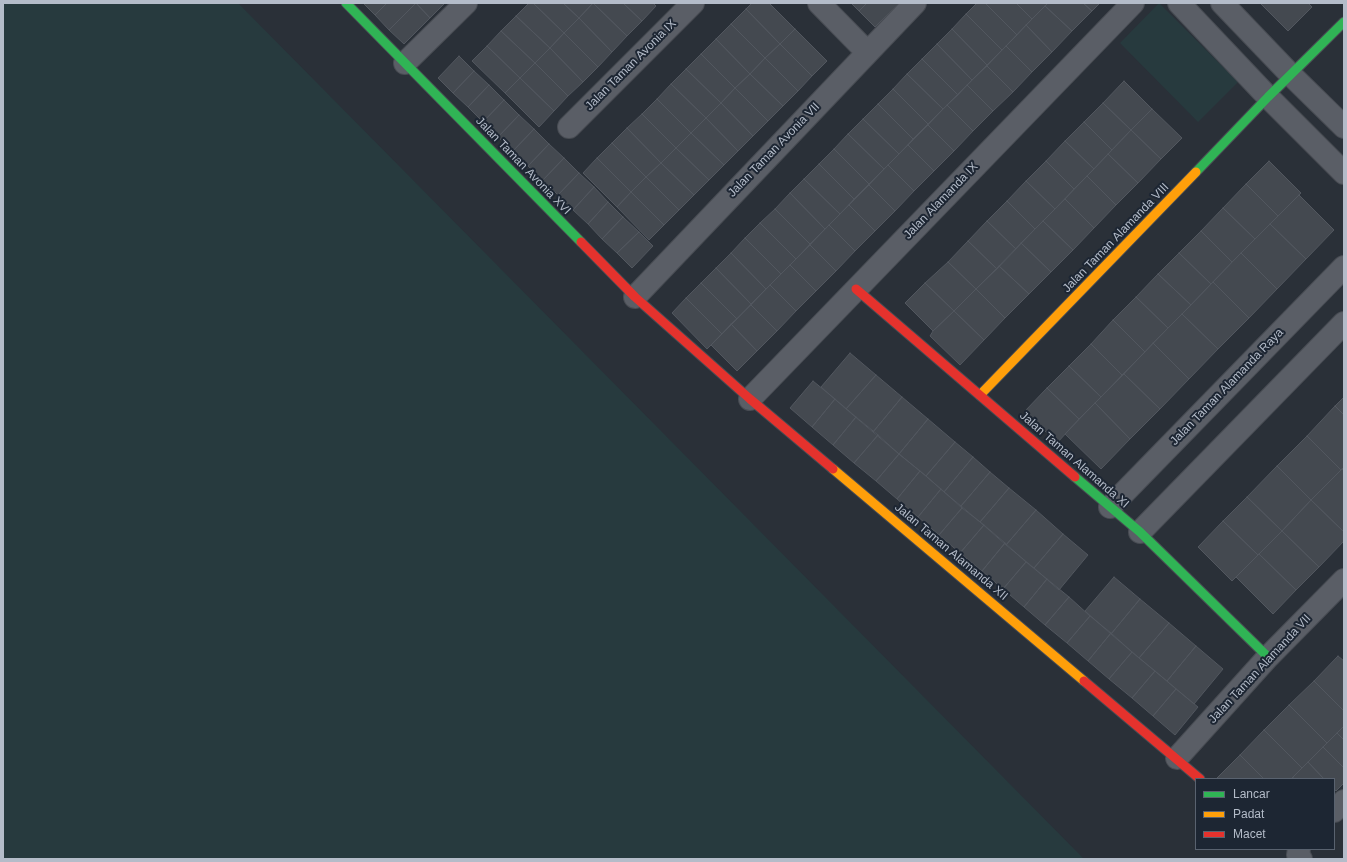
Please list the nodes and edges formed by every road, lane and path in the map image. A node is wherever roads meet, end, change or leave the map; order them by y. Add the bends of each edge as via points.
1 (346, 3) edge
2 (466, 3) edge
3 (693, 3) edge
4 (819, 3) edge
5 (915, 3) edge
6 (1133, 3) edge
7 (1179, 3) edge
8 (1222, 3) edge
9 (1344, 22) edge
10 (868, 52) junction
11 (405, 63) junction
12 (1291, 75) junction
13 (1268, 97) junction
14 (569, 127) dead end
15 (1344, 127) edge
16 (1344, 173) edge
17 (1344, 267) edge
18 (856, 289) junction
19 (634, 297) junction
20 (1344, 323) edge
21 (687, 343) joint
22 (980, 395) junction
23 (750, 399) junction
24 (1110, 507) junction
25 (1140, 532) junction
26 (1344, 580) edge
27 (1268, 657) junction
28 (1177, 758) junction
29 (1199, 778) edge
30 (1344, 801) edge
31 (1335, 810) edge

1 - 11 street, Jalan Taman Avonia XVI
2 - 11 street
3 - 14 street, Jalan Taman Avonia IX
4 - 10 street
5 - 10 street, Jalan Taman Avonia VII
6 - 18 street, Jalan Alamanda IX
7 - 13 street
8 - 12 street
9 - 12 street, Jalan Taman Alamanda VIII
10 - 19 street, Jalan Taman Avonia VII
11 - 19 street, Jalan Taman Avonia XVI
12 - 13 street, Jalan Taman Alamanda VIII
12 - 15 street
13 - 16 street
13 - 22 street, Jalan Taman Alamanda VIII
17 - 24 street, Jalan Taman Alamanda Raya
18 - 22 street, Jalan Taman Alamanda XI
18 - 23 street, Jalan Alamanda IX
19 - 21 street, Jalan Taman Avonia XVI
20 - 25 street
21 - 23 street, Jalan Taman Alamanda XII
22 - 24 street, Jalan Taman Alamanda XI
23 - 28 street, Jalan Taman Alamanda XII
24 - 25 street, Jalan Taman Alamanda XI
25 - 27 street, Jalan Taman Alamanda XI
26 - 27 street, Jalan Taman Alamanda VII
27 - 28 street, Jalan Taman Alamanda VII
28 - 29 street, Jalan Taman Alamanda XII
30 - 31 street

